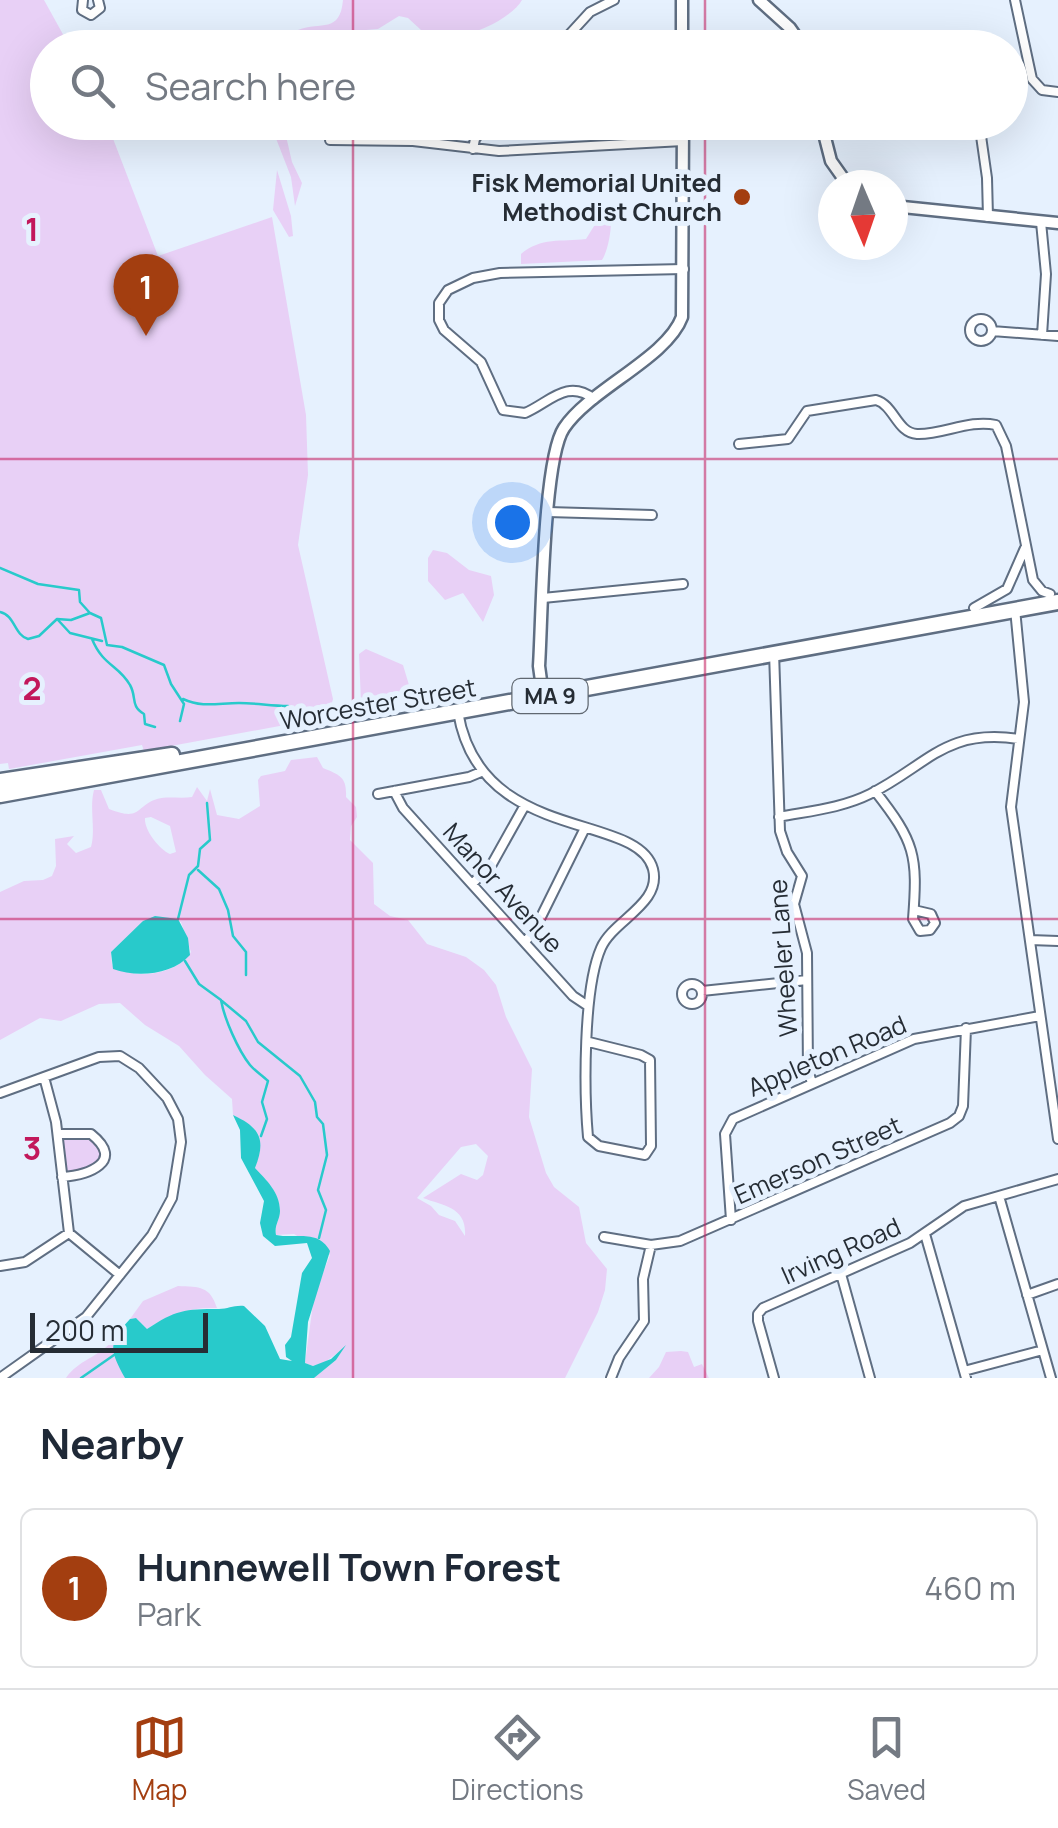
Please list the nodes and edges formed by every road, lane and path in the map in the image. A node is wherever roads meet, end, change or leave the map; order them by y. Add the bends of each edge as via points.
1 (83, 0) edge
2 (98, 0) edge
3 (614, 0) edge
4 (682, 0) edge
5 (760, 0) edge
6 (1016, 0) edge
7 (574, 30) edge
8 (682, 30) edge
9 (791, 30) edge
10 (1022, 30) edge
11 (1028, 56) edge
12 (1058, 92) edge
13 (330, 140) dead end
14 (475, 140) edge
15 (826, 140) edge
16 (982, 140) edge
17 (683, 141) joint
18 (473, 149) junction
19 (837, 170) edge
20 (908, 208) edge
21 (988, 217) junction
22 (1042, 222) junction
23 (1058, 223) edge
24 (684, 269) junction
25 (992, 331) dead end
26 (1042, 334) junction
27 (1058, 336) edge
28 (594, 399) junction
29 (739, 444) dead end
30 (548, 512) junction
31 (652, 515) dead end
32 (1025, 544) junction
33 (683, 584) dead end
34 (1055, 596) edge
35 (544, 598) junction
36 (974, 608) junction
37 (1016, 609) junction
38 (774, 652) junction
39 (542, 688) junction
40 (458, 712) junction
41 (1019, 740) junction
42 (481, 772) junction
43 (0, 780) edge
44 (394, 791) junction
45 (875, 791) junction
46 (378, 794) dead end
47 (0, 795) edge
48 (524, 805) junction
49 (780, 817) junction
50 (584, 828) junction
51 (472, 884) junction
52 (914, 910) dead end
53 (1030, 940) junction
54 (1058, 941) edge
55 (525, 942) junction
56 (807, 980) junction
57 (702, 991) dead end
58 (588, 1006) junction
59 (1040, 1016) junction
60 (966, 1028) junction
61 (588, 1042) junction
62 (44, 1077) junction
63 (812, 1083) junction
64 (0, 1093) edge
65 (1057, 1131) edge
66 (58, 1134) junction
67 (1058, 1139) edge
68 (62, 1178) junction
69 (1058, 1180) edge
70 (999, 1196) junction
71 (731, 1220) junction
72 (69, 1233) junction
73 (925, 1234) junction
74 (604, 1237) dead end
75 (651, 1245) junction
76 (0, 1266) edge
77 (840, 1274) junction
78 (120, 1275) junction
79 (1058, 1284) edge
80 (1027, 1295) junction
81 (1042, 1350) junction
82 (1058, 1360) edge
83 (1046, 1363) junction
84 (965, 1374) edge
85 (1, 1376) edge
86 (610, 1378) edge
87 (774, 1378) edge
88 (870, 1378) edge
89 (1051, 1378) edge

1 - 2 street via 82,10 90,15 100,8
3 - 7 street
4 - 8 street
5 - 9 street
6 - 10 street
11 - 12 street via 1034,84
13 - 18 street
14 - 18 street
15 - 19 street
16 - 21 street
17 - 18 street
17 - 24 street
20 - 21 street
21 - 22 street
22 - 23 street
22 - 26 street
24 - 28 street via 678,327
24 - 28 street via 500,273 444,293 441,325 481,362 504,410 526,413 564,392
25 - 26 street
26 - 27 street
28 - 30 street via 560,435
29 - 32 street via 783,441 807,411 876,400 911,433 996,425
30 - 31 street
30 - 35 street
32 - 34 street via 1035,584
32 - 36 street via 1007,589
33 - 35 street
34 - 36 highway, Worcester Street / MA 9
34 - 37 highway, Worcester Street / MA 9
35 - 39 street
36 - 39 highway, Worcester Street / MA 9
37 - 38 highway, Worcester Street / MA 9
37 - 41 street via 1024,695
38 - 40 highway, Worcester Street / MA 9
38 - 49 street, Wheeler Lane
39 - 43 highway, Worcester Street / MA 9
40 - 42 street
40 - 47 highway, Worcester Street / MA 9
41 - 45 street via 954,743
41 - 53 street via 1011,807
42 - 44 street
42 - 48 street
44 - 46 street
44 - 51 street, Manor Avenue
45 - 49 street
45 - 52 street via 912,845
48 - 50 street
48 - 51 street via 492,864
49 - 56 street, Wheeler Lane via 784,846 802,876 795,910
50 - 55 street
50 - 58 street via 638,848 654,877 646,901 604,942
51 - 55 street, Manor Avenue
53 - 54 street
53 - 59 street
55 - 58 street, Manor Avenue
56 - 57 street
56 - 63 street, Wheeler Lane
58 - 61 street
59 - 60 street, Appleton Road
59 - 65 street
60 - 63 street, Appleton Road via 914,1038
60 - 71 street, Emerson Street via 963,1106 955,1120
61 - 61 street via 588,1138 645,1155 652,1146 650,1060
62 - 64 street
62 - 66 street
62 - 78 street via 120,1056 139,1068 175,1112 180,1142 172,1198 158,1228
63 - 71 street, Appleton Road via 729,1124
65 - 67 street
66 - 68 street
66 - 68 street via 91,1134 103,1154 95,1170
68 - 72 street
69 - 70 street, Irving Road
70 - 73 street, Irving Road via 957,1210
70 - 80 street
71 - 75 street, Emerson Street
72 - 76 street via 25,1262
72 - 78 street
73 - 77 street, Irving Road
73 - 84 street
74 - 75 street, Emerson Street
75 - 86 street via 644,1321
77 - 87 street, Irving Road via 760,1310
77 - 88 street
78 - 85 street via 80,1323
79 - 80 street
80 - 81 street
81 - 83 street
81 - 84 street
82 - 83 street
83 - 89 street

